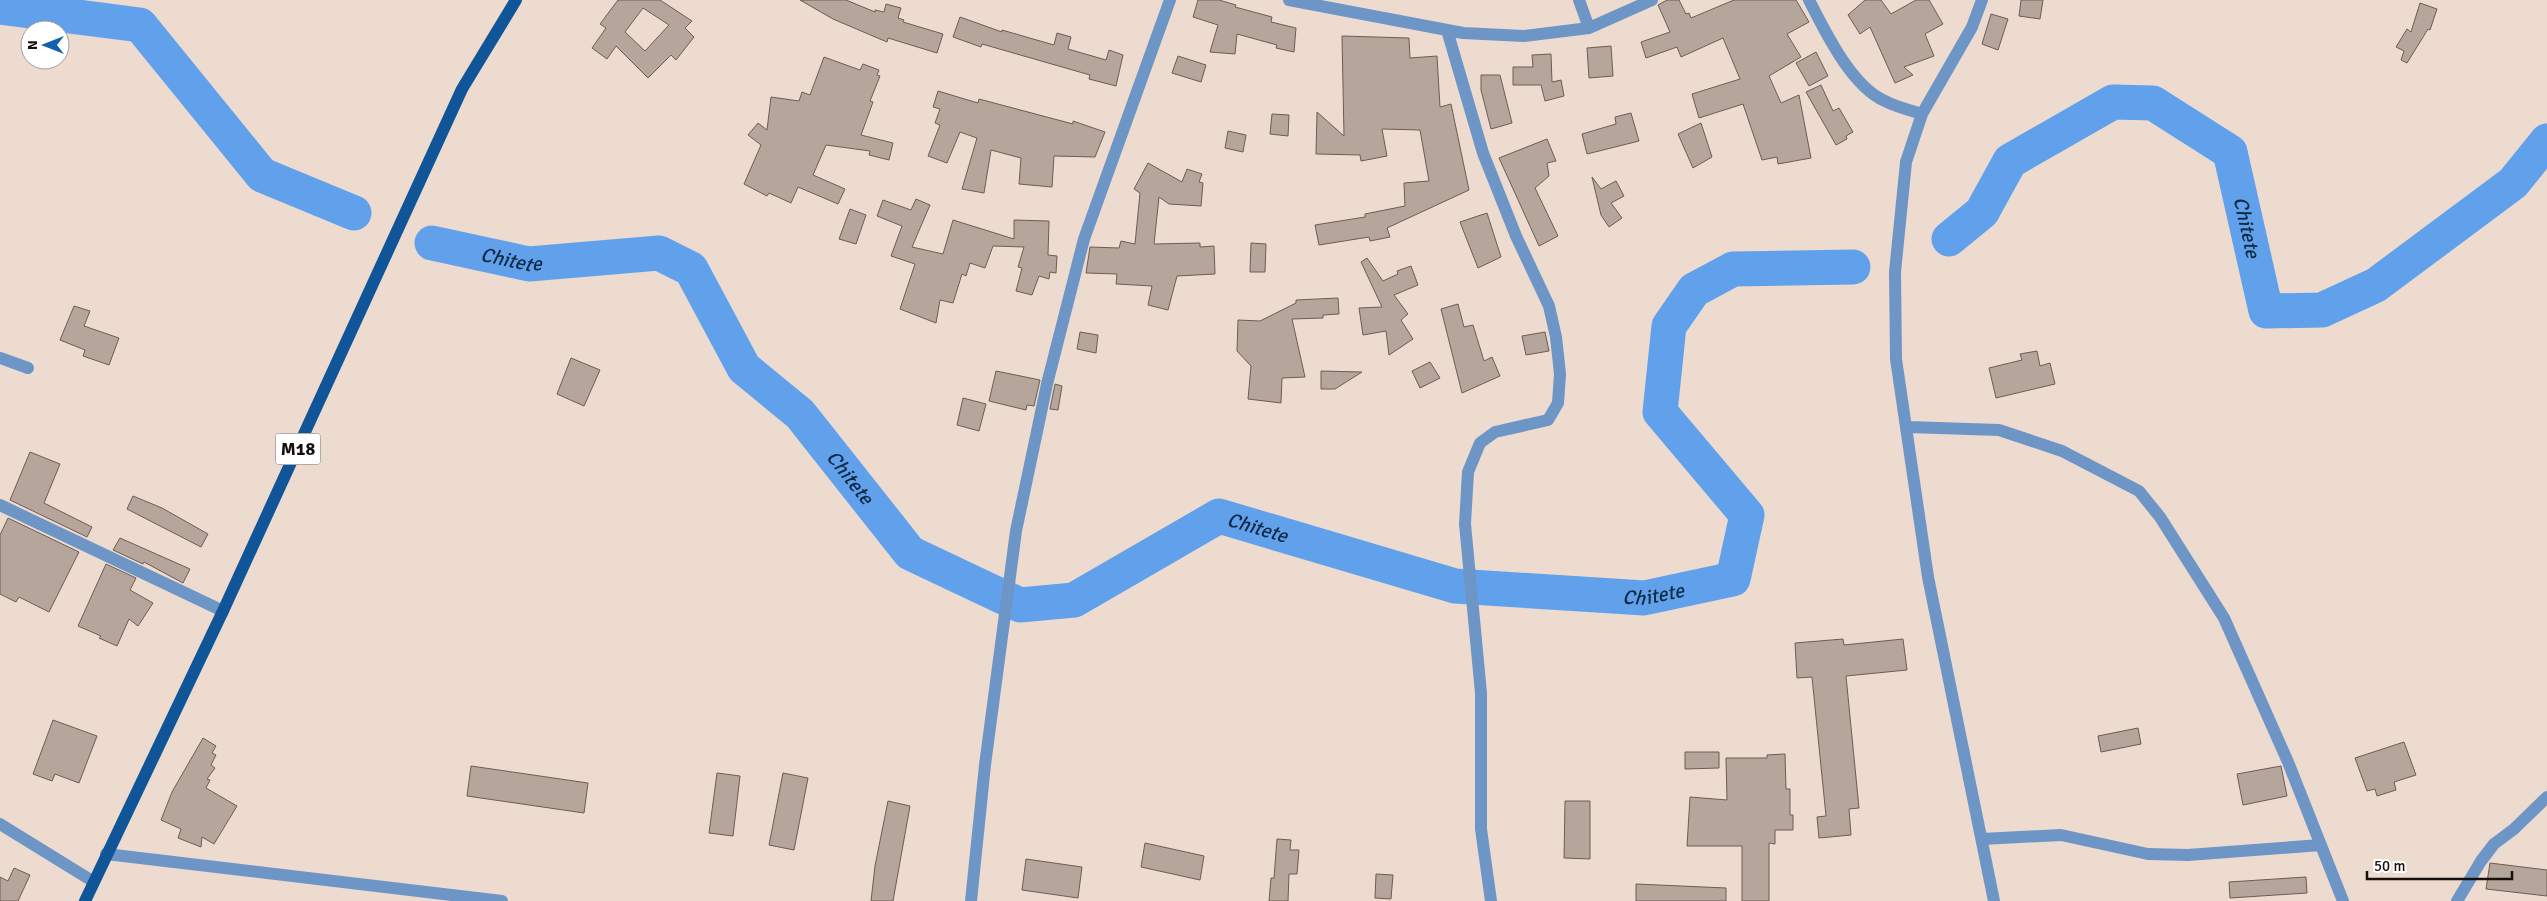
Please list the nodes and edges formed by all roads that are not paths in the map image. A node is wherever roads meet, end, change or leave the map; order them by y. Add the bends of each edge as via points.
1 (516, 0) edge
2 (1170, 0) edge
3 (1289, 0) edge
4 (1579, 0) edge
5 (1652, 0) edge
6 (1809, 0) edge
7 (1982, 0) edge
8 (1589, 28) junction
9 (1447, 30) junction
10 (1922, 114) junction
11 (0, 358) edge
12 (28, 368) dead end
13 (1908, 427) junction
14 (0, 506) edge
15 (223, 611) junction
16 (2547, 797) edge
17 (0, 824) edge
18 (1982, 839) junction
19 (2321, 844) junction
20 (106, 854) junction
21 (94, 882) junction
22 (86, 901) edge
23 (502, 901) edge
24 (971, 901) edge
25 (1492, 901) edge
26 (1994, 901) edge
27 (2343, 901) edge
28 (2458, 901) edge

1 - 15 main road, M18 via 462,89
2 - 24 street via 1084,239 1047,384 1016,531 985,765
3 - 9 street
4 - 8 street
5 - 8 street
6 - 10 street via 1829,39 1858,80 1884,101
7 - 10 street via 1972,27
8 - 9 street via 1524,36
9 - 25 street via 1483,153 1516,236 1549,306 1560,374 1558,403 1548,420 1494,432 1480,443 1468,472 1465,524 1481,693 1481,828
10 - 13 street via 1906,162 1895,272 1896,358
11 - 12 street
13 - 18 street via 1928,576
13 - 19 street via 1999,430 2062,451 2139,491 2224,618
14 - 15 street
15 - 20 main road, M18
16 - 28 street via 2494,844
17 - 21 street
18 - 19 street via 2061,835 2148,854 2188,855
18 - 26 street
19 - 27 street
20 - 21 main road, M18
20 - 23 street
21 - 22 main road, M18

